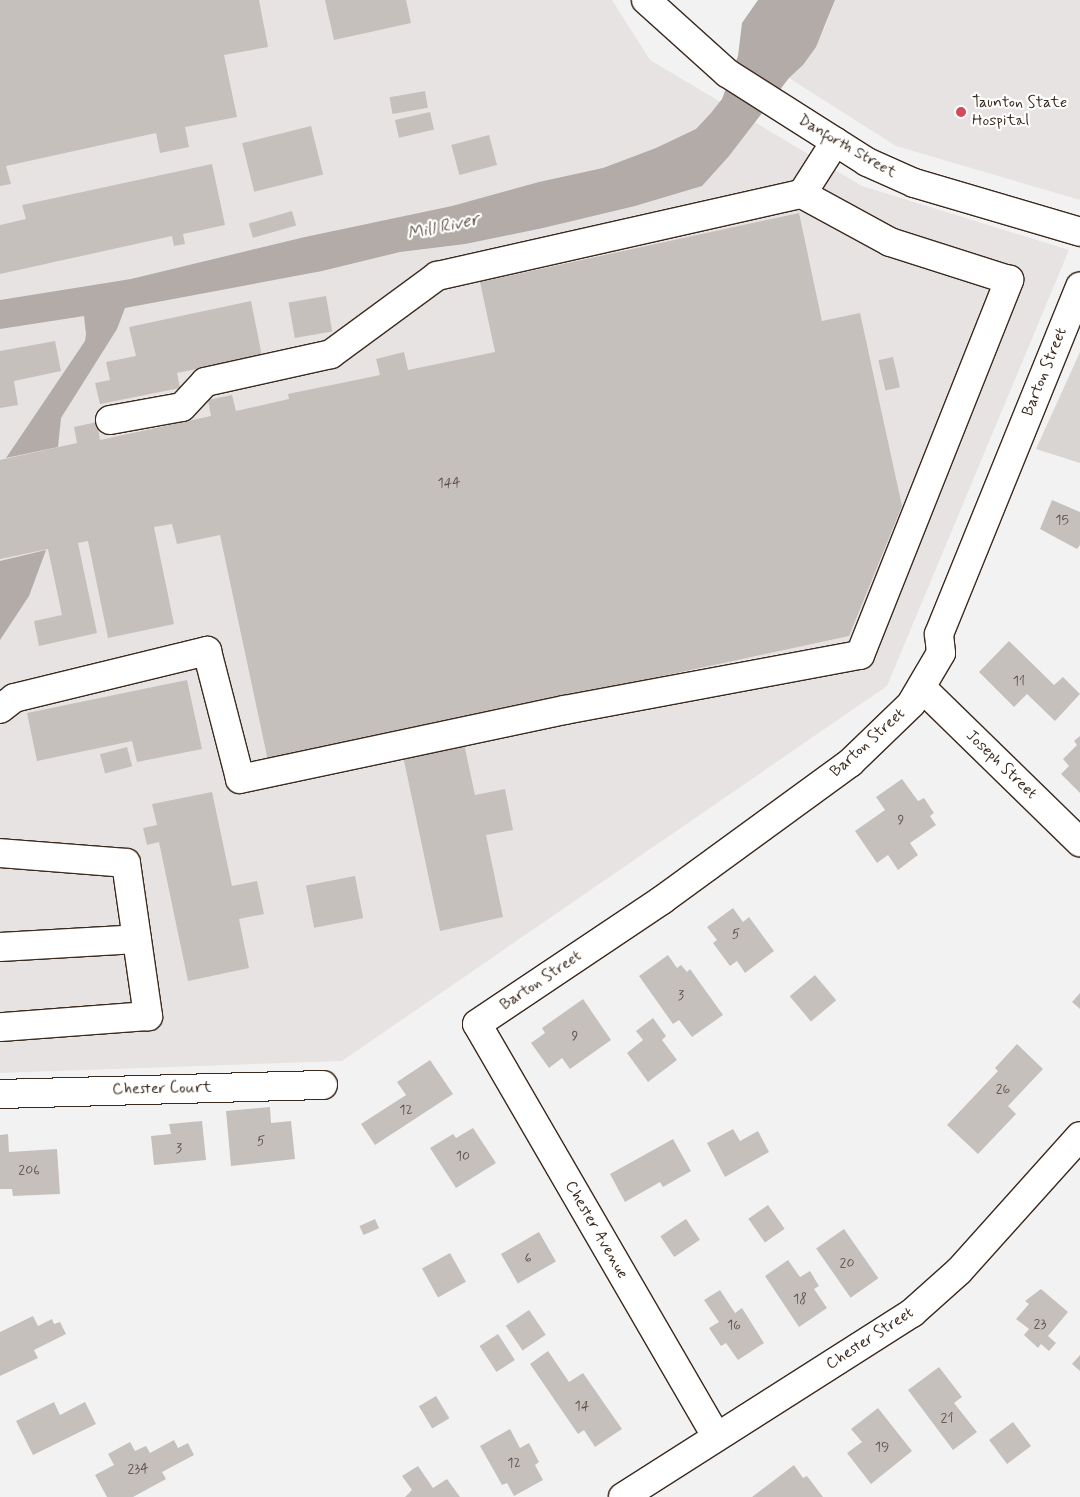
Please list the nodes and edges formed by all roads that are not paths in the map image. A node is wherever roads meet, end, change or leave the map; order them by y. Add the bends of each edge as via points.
1 (646, 0) edge
2 (835, 142) junction
3 (802, 194) junction
4 (1080, 232) edge
5 (1080, 286) edge
6 (110, 420) dead end
7 (922, 688) junction
8 (0, 709) edge
9 (1080, 842) edge
10 (0, 853) edge
11 (137, 939) junction
12 (0, 947) edge
13 (477, 1024) joint
14 (0, 1026) edge
15 (323, 1085) dead end
16 (0, 1094) edge
17 (1080, 1136) edge
18 (716, 1436) junction
19 (623, 1497) edge

1 - 2 street, Danforth Street via 727,73
2 - 3 street
2 - 4 street, Danforth Street via 898,177
3 - 6 street via 437,276 331,354 205,382 182,407
3 - 8 street via 890,242 1009,280 860,654 564,710 240,779 207,651 14,698
5 - 7 street, Barton Street via 939,634 942,653
7 - 9 street, Joseph Street
7 - 13 street, Barton Street via 892,725 850,763 662,900
10 - 11 street via 126,863
11 - 12 street
11 - 14 street via 148,1016
13 - 18 street, Chester Avenue
15 - 16 street, Chester Court
17 - 18 street, Chester Street via 959,1271 912,1313
18 - 19 street, Chester Street

